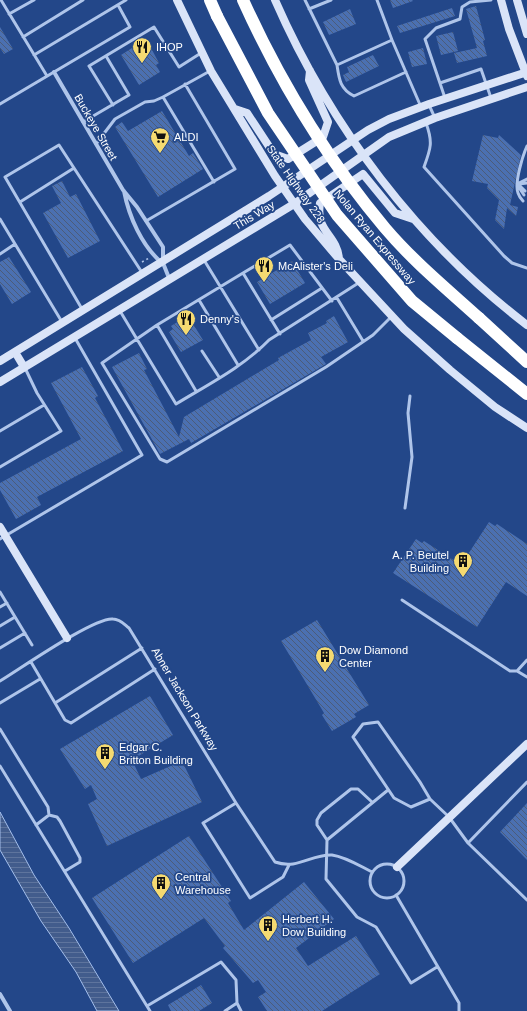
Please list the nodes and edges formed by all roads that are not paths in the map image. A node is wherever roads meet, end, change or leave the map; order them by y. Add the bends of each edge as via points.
1 (1, 0) edge
2 (34, 0) edge
3 (83, 0) edge
4 (126, 0) edge
5 (177, 0) edge
6 (210, 0) edge
7 (243, 0) edge
8 (305, 0) edge
9 (331, 0) edge
10 (377, 0) edge
11 (491, 0) edge
12 (501, 0) edge
13 (517, 0) edge
14 (277, 1) edge
15 (118, 5) junction
16 (310, 9) junction
17 (9, 14) junction
18 (527, 34) edge
19 (23, 36) junction
20 (392, 40) junction
21 (202, 53) junction
22 (34, 55) junction
23 (106, 56) junction
24 (337, 64) junction
25 (212, 71) junction
26 (310, 71) junction
27 (54, 72) junction
28 (406, 72) junction
29 (526, 74) edge
30 (47, 76) junction
31 (440, 83) junction
32 (185, 84) junction
33 (487, 85) junction
34 (527, 87) edge
35 (163, 97) junction
36 (445, 98) junction
37 (492, 99) junction
38 (0, 104) edge
39 (429, 104) junction
40 (113, 105) junction
41 (421, 107) junction
42 (235, 109) junction
43 (435, 118) junction
44 (426, 121) junction
45 (84, 122) junction
46 (354, 140) junction
47 (96, 144) junction
48 (527, 146) edge
49 (364, 156) junction
50 (74, 168) junction
51 (527, 180) edge
52 (214, 182) junction
53 (517, 184) junction
54 (283, 188) junction
55 (525, 189) edge
56 (123, 190) junction
57 (523, 201) dead end
58 (20, 202) junction
59 (294, 204) junction
60 (413, 219) junction
61 (0, 220) edge
62 (146, 221) junction
63 (15, 244) junction
64 (0, 254) edge
65 (203, 258) junction
66 (339, 259) junction
67 (163, 263) junction
68 (527, 268) edge
69 (243, 273) junction
70 (143, 275) junction
71 (169, 278) junction
72 (361, 282) junction
73 (221, 287) junction
74 (322, 288) junction
75 (337, 298) junction
76 (199, 300) junction
77 (332, 301) junction
78 (119, 309) junction
79 (83, 311) junction
80 (392, 316) junction
81 (271, 320) junction
82 (63, 323) junction
83 (157, 325) junction
84 (527, 325) edge
85 (280, 334) junction
86 (74, 336) junction
87 (136, 340) junction
88 (363, 341) junction
89 (259, 350) junction
90 (202, 351) dead end
91 (15, 352) junction
92 (0, 361) edge
93 (527, 362) edge
94 (238, 365) junction
95 (24, 367) junction
96 (220, 377) junction
97 (0, 382) edge
98 (196, 392) junction
99 (527, 394) edge
100 (410, 396) dead end
101 (44, 405) junction
102 (527, 428) edge
103 (0, 431) edge
104 (0, 467) edge
105 (405, 508) dead end
106 (0, 527) edge
107 (3, 538) edge
108 (0, 592) edge
109 (402, 600) dead end
110 (7, 603) junction
111 (0, 607) edge
112 (15, 617) junction
113 (0, 626) edge
114 (24, 633) junction
115 (67, 638) junction
116 (32, 645) dead end
117 (0, 648) edge
118 (142, 648) junction
119 (527, 660) edge
120 (31, 662) junction
121 (155, 669) junction
122 (517, 671) junction
123 (527, 677) edge
124 (40, 679) junction
125 (0, 681) edge
126 (0, 703) edge
127 (55, 703) junction
128 (0, 729) edge
129 (527, 744) edge
130 (0, 766) edge
131 (527, 782) edge
132 (388, 790) junction
133 (430, 799) junction
134 (372, 802) junction
135 (236, 803) junction
136 (50, 815) junction
137 (449, 817) junction
138 (36, 825) junction
139 (327, 840) junction
140 (468, 843) junction
141 (328, 856) junction
142 (289, 865) junction
143 (397, 867) junction
144 (65, 871) junction
145 (372, 872) junction
146 (396, 895) junction
147 (527, 900) edge
148 (438, 966) junction
149 (0, 994) edge
150 (237, 1004) junction
151 (147, 1006) junction
152 (10, 1011) edge
153 (150, 1011) edge
154 (225, 1011) edge
155 (241, 1011) edge
156 (458, 1011) edge

1 - 17 lane
2 - 17 lane
3 - 19 lane
4 - 15 lane
5 - 21 main road, State Highway 228
6 - 99 highway, Nolan Ryan Expressway, bridge via 268,113 337,215 412,301
7 - 93 highway, Nolan Ryan Expressway, bridge via 262,43 295,102 352,186 386,229 425,270
8 - 16 lane
9 - 16 lane
10 - 20 lane
11 - 31 lane via 470,2 462,7 460,19 436,28 425,40
12 - 29 main road
13 - 18 main road
14 - 26 main road
15 - 22 lane
15 - 27 lane via 130,27
16 - 24 lane
17 - 19 lane
19 - 22 lane
20 - 24 lane
20 - 28 lane
21 - 23 lane via 179,67 154,27
21 - 25 main road, State Highway 228
22 - 30 lane
23 - 40 lane via 129,95
23 - 40 lane via 89,66
24 - 28 lane via 339,80 345,92 354,96
25 - 32 lane
25 - 42 main road, State Highway 228
26 - 42 main road via 309,80 328,122 323,136 288,159 274,154 248,113
26 - 46 main road
27 - 30 lane
27 - 45 street, Buckeye Street
28 - 41 lane
29 - 33 main road, This Way
30 - 38 lane
31 - 33 lane via 481,69
31 - 36 lane
32 - 35 lane
32 - 52 lane via 235,169
33 - 36 main road, This Way
33 - 37 lane
34 - 37 main road, This Way
35 - 47 lane via 154,102 145,102 115,119
35 - 52 lane
36 - 39 main road, This Way
37 - 43 main road, This Way
39 - 41 main road, This Way
39 - 43 lane
40 - 45 lane
41 - 46 main road, This Way via 389,120
42 - 54 main road, State Highway 228
43 - 44 main road, This Way
44 - 49 main road, This Way via 389,137
44 - 68 lane via 432,139 424,167 504,256 512,263
45 - 47 street, Buckeye Street
46 - 49 main road
46 - 54 main road, This Way
47 - 56 street, Buckeye Street
48 - 53 lane via 522,157
49 - 59 main road, This Way
49 - 60 main road
50 - 58 lane
50 - 58 lane via 59,145 6,177
50 - 70 lane
51 - 53 lane
52 - 62 lane
53 - 55 lane
53 - 55 lane
53 - 57 lane via 517,192
54 - 59 main road, State Highway 228
54 - 67 main road, This Way
56 - 62 street, Buckeye Street
56 - 67 street, Buckeye Street via 129,212 151,254
58 - 79 lane
59 - 65 main road, This Way
59 - 66 main road, State Highway 228
60 - 66 main road via 395,213 364,174 320,203 318,214 321,226 338,248
60 - 84 main road via 495,301
61 - 63 lane
62 - 67 street, Buckeye Street via 163,247
63 - 64 lane
63 - 82 lane
65 - 71 main road, This Way
65 - 73 lane
66 - 72 main road, State Highway 228
67 - 70 main road, This Way
67 - 71 street, Buckeye Street
69 - 73 lane
69 - 74 lane via 290,245
69 - 81 lane
70 - 79 main road, This Way
71 - 78 main road, This Way
72 - 75 lane
72 - 80 main road, State Highway 228
73 - 76 lane
73 - 89 lane
74 - 77 lane
74 - 81 lane
75 - 77 lane
75 - 88 lane
76 - 83 lane
76 - 94 lane
77 - 85 lane
78 - 86 main road, This Way
78 - 87 lane
79 - 82 main road, This Way
80 - 88 lane
80 - 102 main road, State Highway 228 via 450,370 495,407
81 - 85 lane
82 - 91 main road, This Way
83 - 87 lane
83 - 98 lane
85 - 89 lane
86 - 95 main road, This Way
86 - 107 lane via 142,455
87 - 88 lane via 102,363 160,459 167,462 326,367
87 - 98 lane via 176,404
89 - 94 lane
90 - 96 lane
91 - 92 main road, This Way
91 - 95 main road
94 - 96 lane
95 - 97 main road, This Way
95 - 101 lane
96 - 98 lane
100 - 105 lane via 408,413 412,456
101 - 103 lane
101 - 104 lane via 60,431
106 - 107 main road
107 - 115 main road
108 - 110 lane
109 - 122 lane via 510,671
110 - 111 lane
110 - 112 lane
112 - 113 lane
112 - 114 lane
114 - 116 lane
114 - 117 lane
115 - 118 lane, Abner Jackson Parkway via 108,619 114,619 129,628
115 - 120 lane
118 - 121 lane, Abner Jackson Parkway
118 - 127 lane
119 - 122 lane
120 - 124 lane
120 - 125 lane
121 - 127 lane via 71,723 64,720
121 - 135 lane, Abner Jackson Parkway
122 - 123 lane
124 - 126 lane
124 - 127 lane
128 - 136 lane via 48,807
129 - 137 main road
130 - 138 lane
131 - 140 lane
132 - 133 lane via 394,798 411,807
132 - 133 lane via 354,737 363,724 378,722
132 - 134 lane
133 - 137 lane
134 - 139 lane
134 - 139 lane via 358,789 351,789 321,813 317,825
135 - 142 lane, Abner Jackson Parkway via 275,862
135 - 142 lane via 203,823 250,898 283,877
136 - 138 lane
136 - 144 lane via 60,821 80,858 80,862
137 - 140 lane
137 - 143 main road
138 - 144 lane
139 - 141 lane
140 - 147 lane
141 - 142 lane via 319,856
141 - 145 lane via 351,861
141 - 148 lane via 326,879 329,884 357,917 376,927 411,983
143 - 145 lane via 392,864 381,865
143 - 146 lane via 401,870 404,881 401,891
144 - 151 lane
145 - 146 lane via 370,884 376,894 387,898
146 - 148 lane
148 - 156 lane via 459,1003
149 - 152 street
150 - 151 lane via 236,980 221,962
150 - 154 lane
150 - 155 lane
151 - 153 lane

